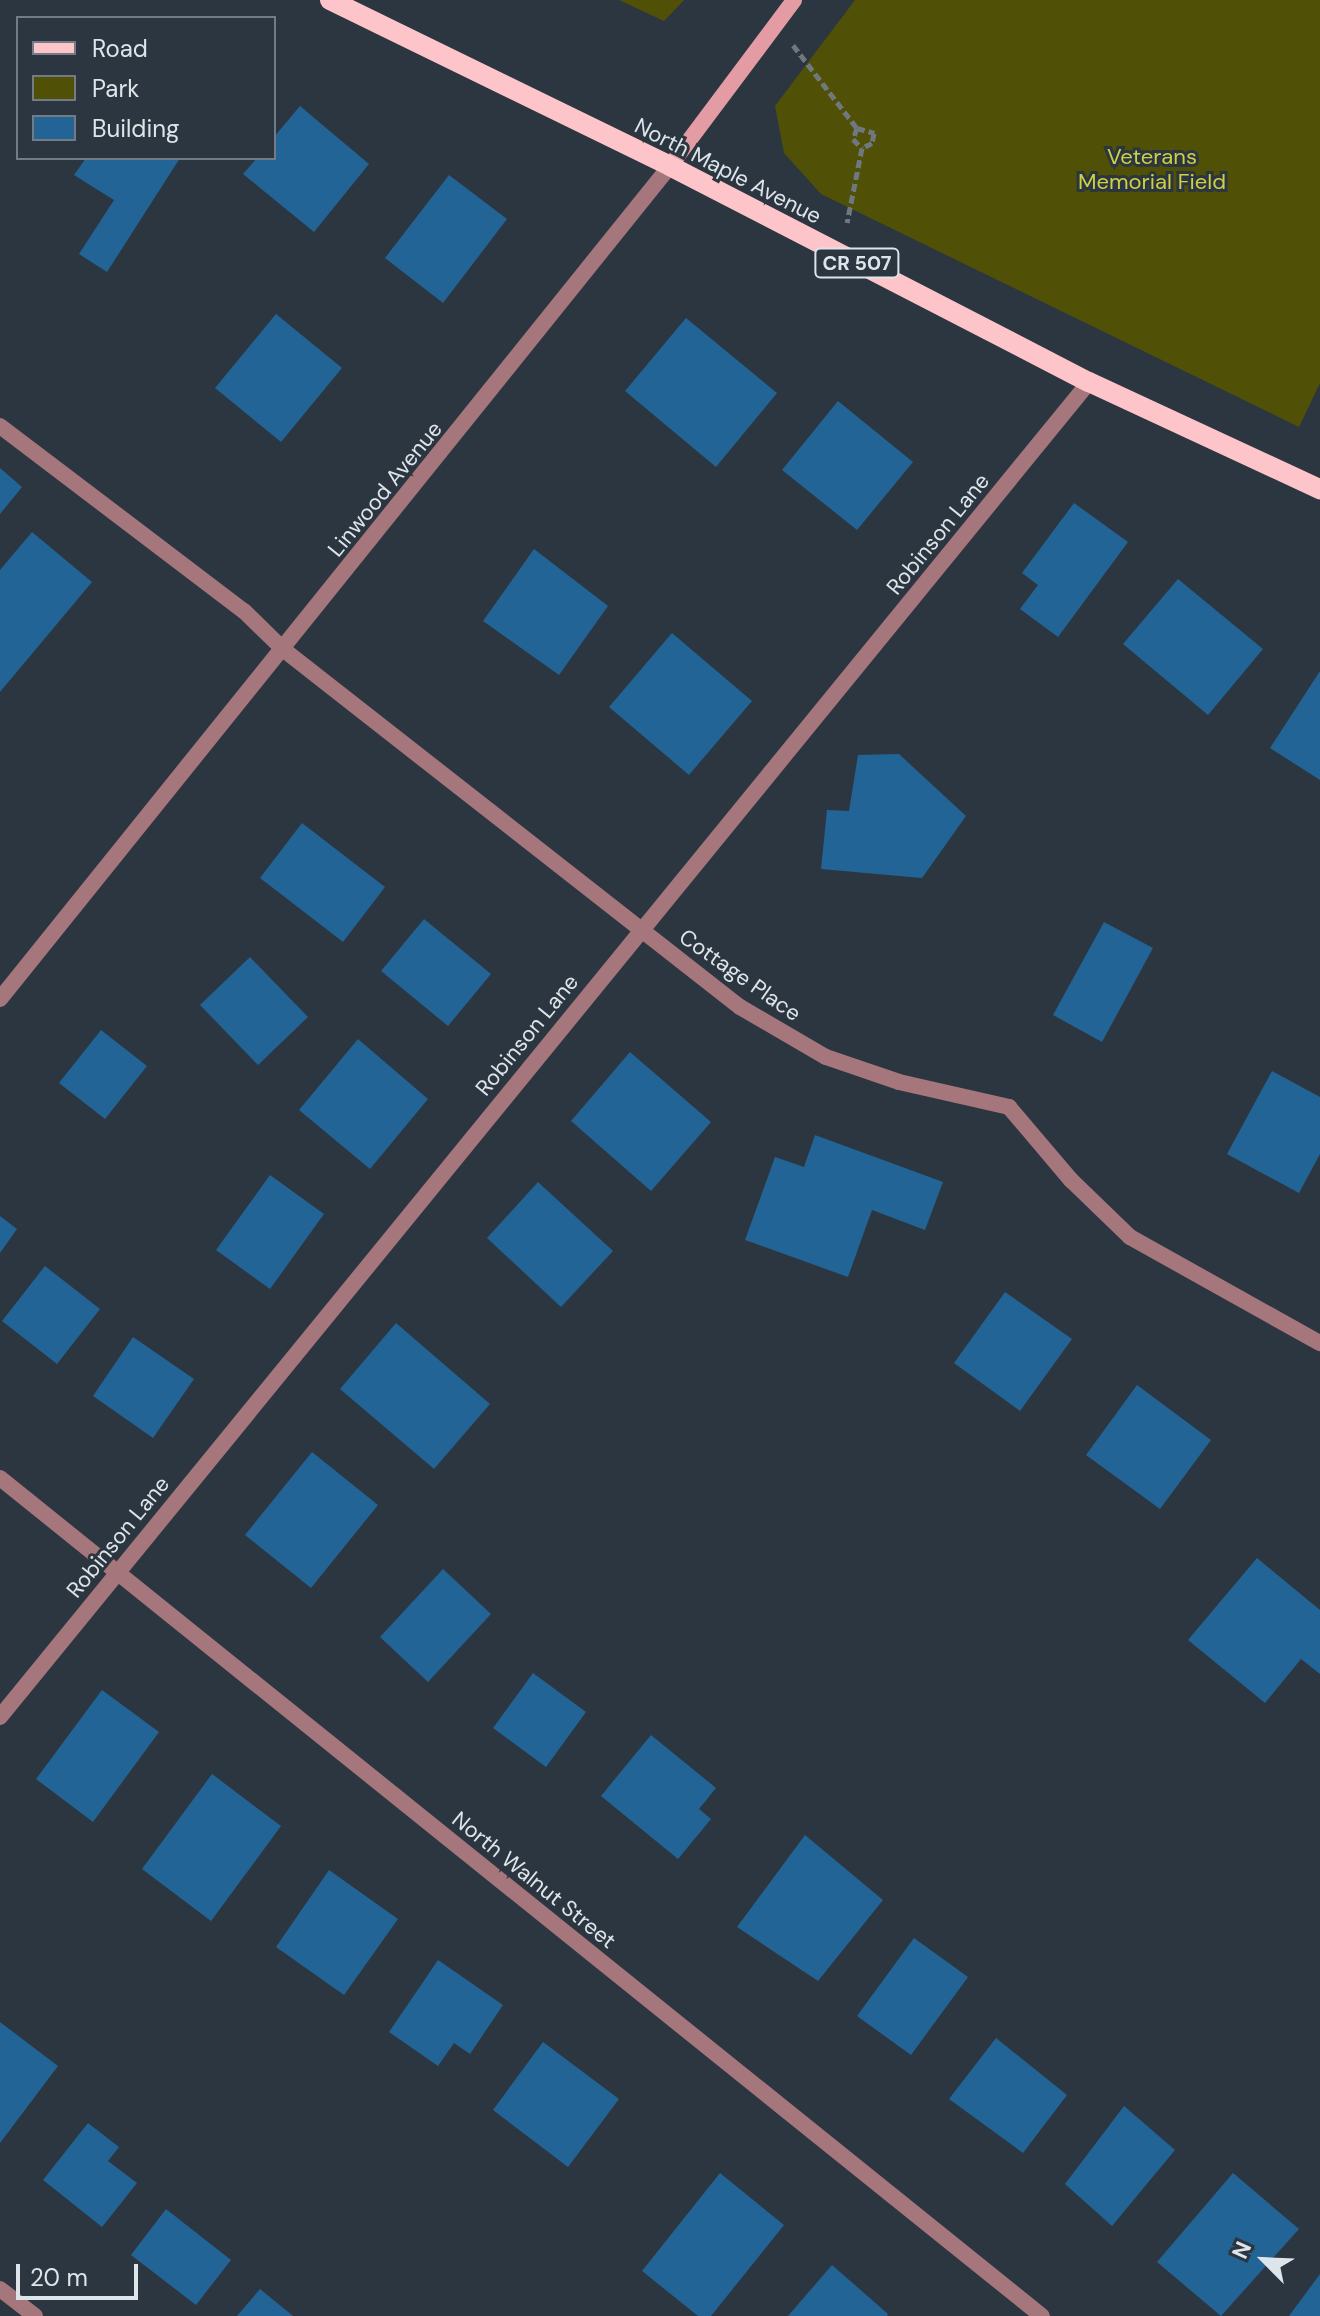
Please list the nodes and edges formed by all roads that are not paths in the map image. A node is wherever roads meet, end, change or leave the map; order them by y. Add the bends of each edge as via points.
1 (330, 0) edge
2 (794, 0) edge
3 (670, 166) junction
4 (1089, 382) junction
5 (0, 426) edge
6 (1318, 483) edge
7 (284, 650) junction
8 (641, 930) junction
9 (0, 999) edge
10 (1320, 1343) edge
11 (0, 1478) edge
12 (117, 1573) junction
13 (0, 1717) edge
14 (0, 2289) edge
15 (35, 2316) edge
16 (1042, 2316) edge

1 - 3 main road, North Maple Avenue / CR 507
2 - 3 main road, Linwood Avenue
3 - 4 main road, North Maple Avenue / CR 507
3 - 7 street, Linwood Avenue
4 - 6 main road, North Maple Avenue / CR 507
4 - 8 street, Robinson Lane
5 - 7 street, Cottage Place via 244,611
7 - 8 street, Cottage Place
7 - 9 street, Linwood Avenue
8 - 10 street, Cottage Place via 740,1007 826,1057 899,1082 1009,1107 1071,1180 1130,1237
8 - 12 street, Robinson Lane
11 - 12 street, North Walnut Street
12 - 13 street, Robinson Lane
12 - 16 street, North Walnut Street
14 - 15 street

